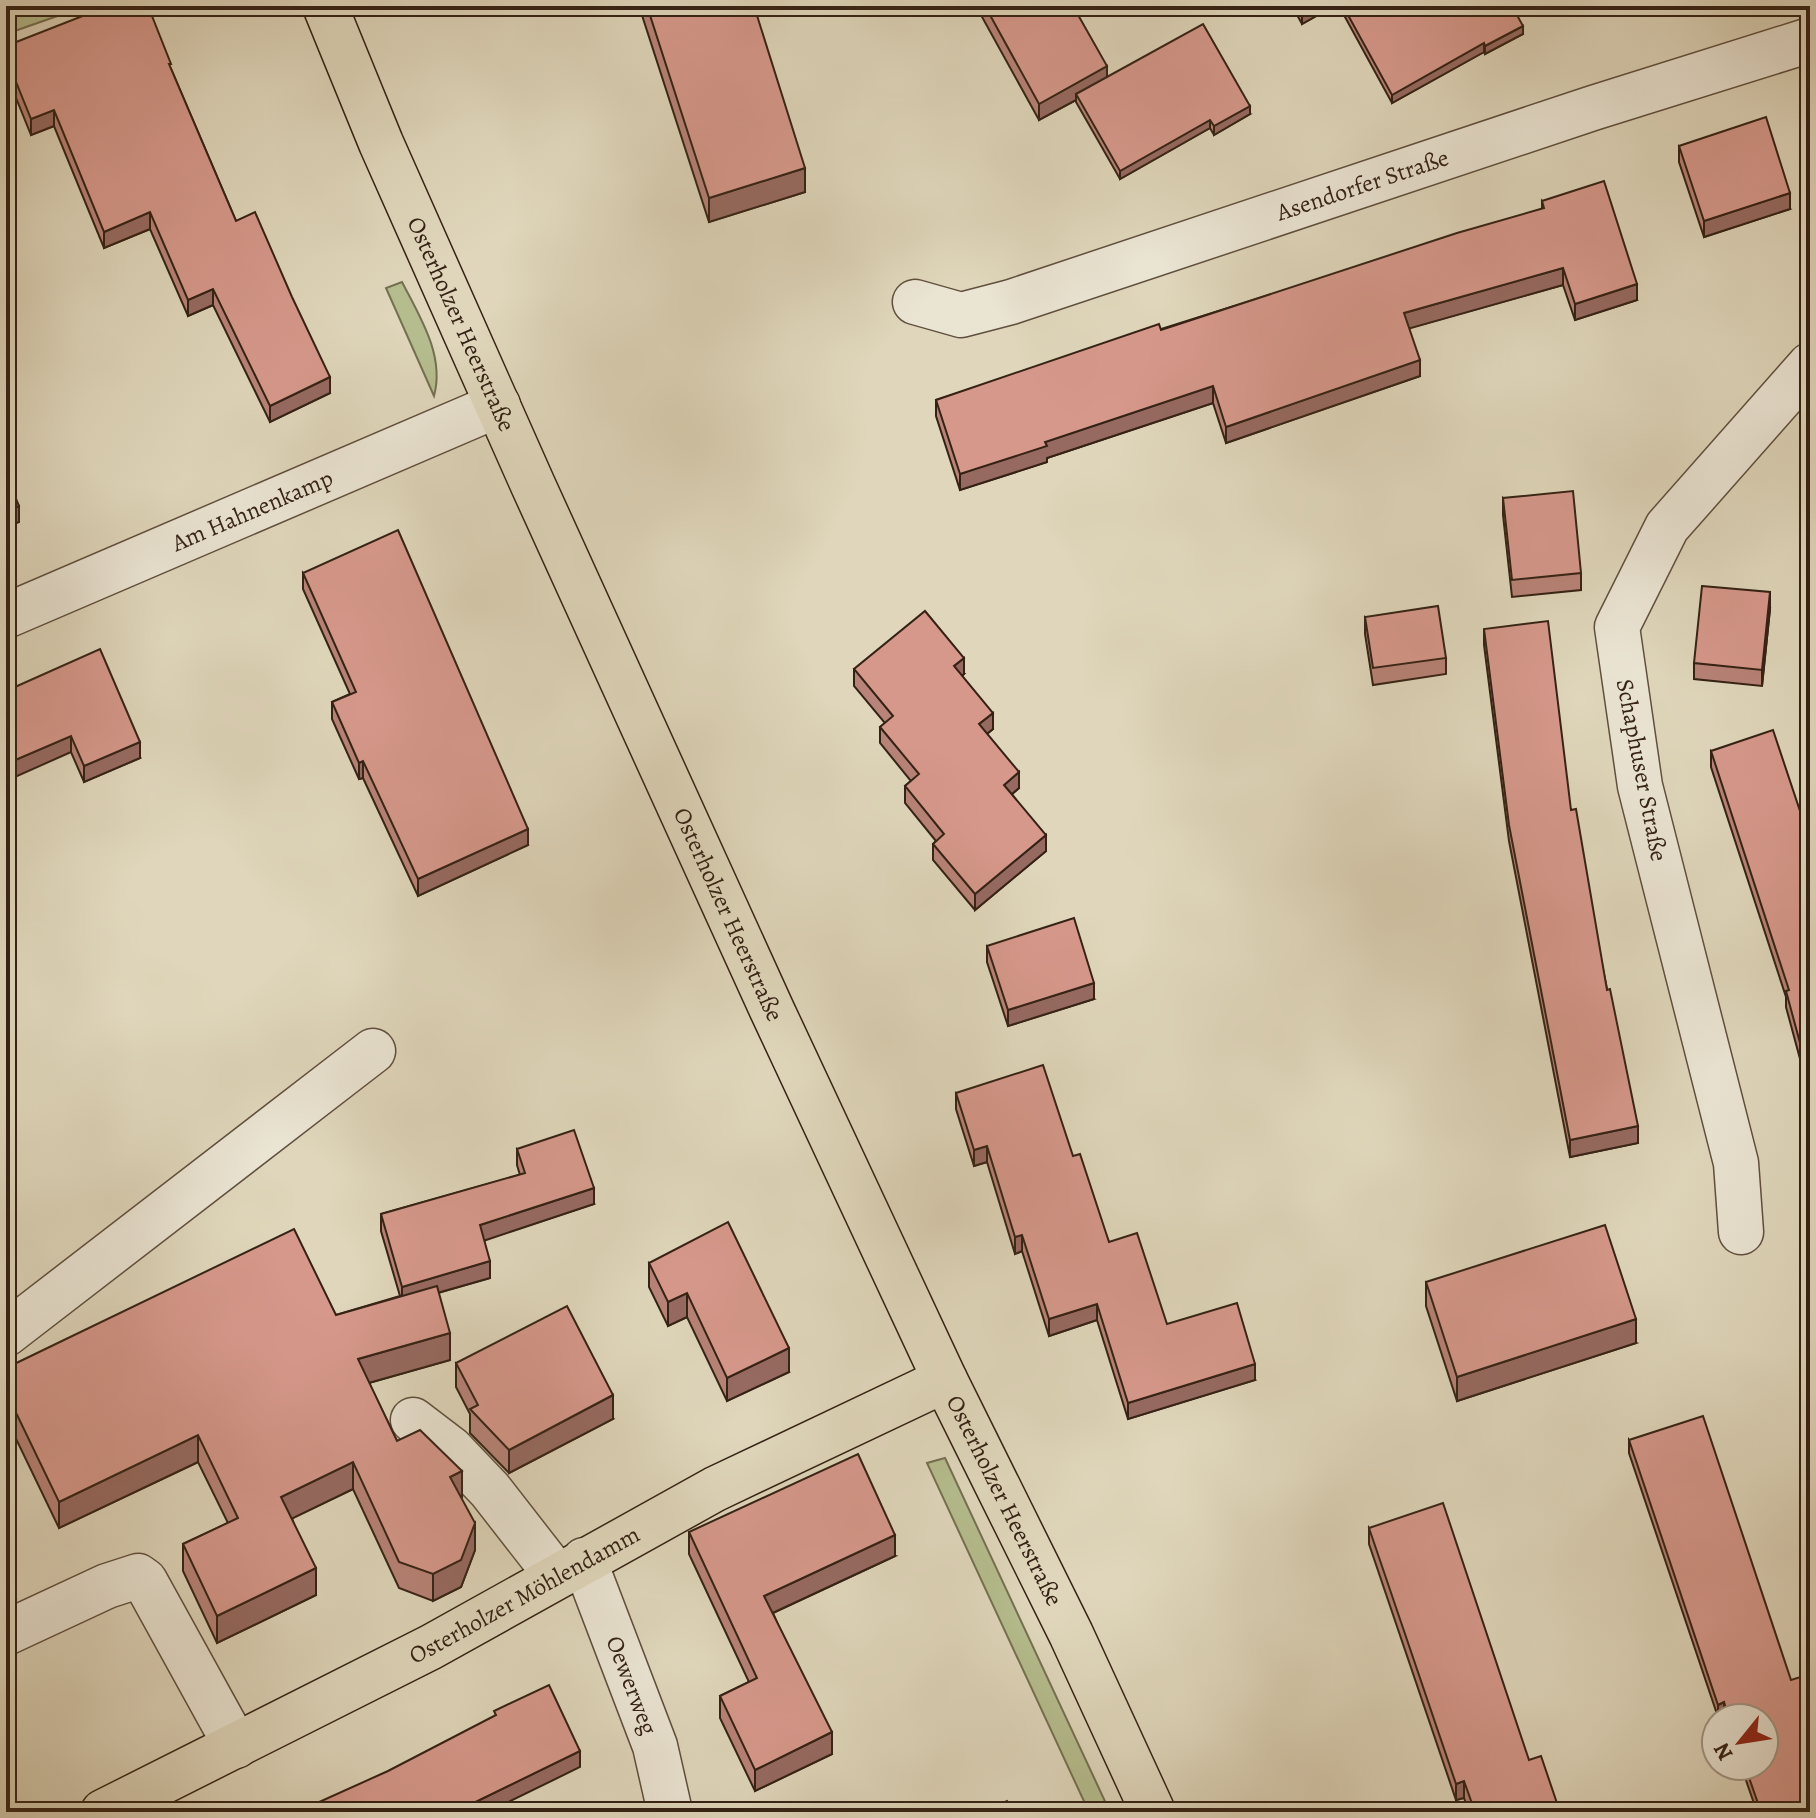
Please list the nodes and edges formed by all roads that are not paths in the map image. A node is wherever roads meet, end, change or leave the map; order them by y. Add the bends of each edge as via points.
1 (325, 6) edge
2 (1810, 40) edge
3 (915, 302) dead end
4 (1810, 365) edge
5 (498, 405) junction
6 (6, 616) edge
7 (373, 1051) dead end
8 (1741, 1232) dead end
9 (6, 1334) edge
10 (945, 1380) junction
11 (413, 1420) dead end
12 (570, 1568) junction
13 (6, 1633) edge
14 (236, 1746) junction
15 (103, 1812) edge
16 (670, 1812) edge
17 (1153, 1812) edge

1 - 5 main road, Osterholzer Heerstraße
2 - 3 street, Asendorfer Straße via 1011,302 961,315
4 - 8 street, Schaphuser Straße via 1667,527 1617,627 1640,786 1736,1163
5 - 6 street, Am Hahnenkamp
5 - 10 main road, Osterholzer Heerstraße
7 - 9 street
10 - 12 main road, Osterholzer Möhlendamm via 715,1489
10 - 17 main road, Osterholzer Heerstraße
11 - 12 street, Oewerweg via 451,1449
12 - 14 main road, Osterholzer Möhlendamm via 431,1647
12 - 16 street, Oewerweg via 655,1746
13 - 14 street via 138,1576
14 - 15 main road, Osterholzer Möhlendamm

